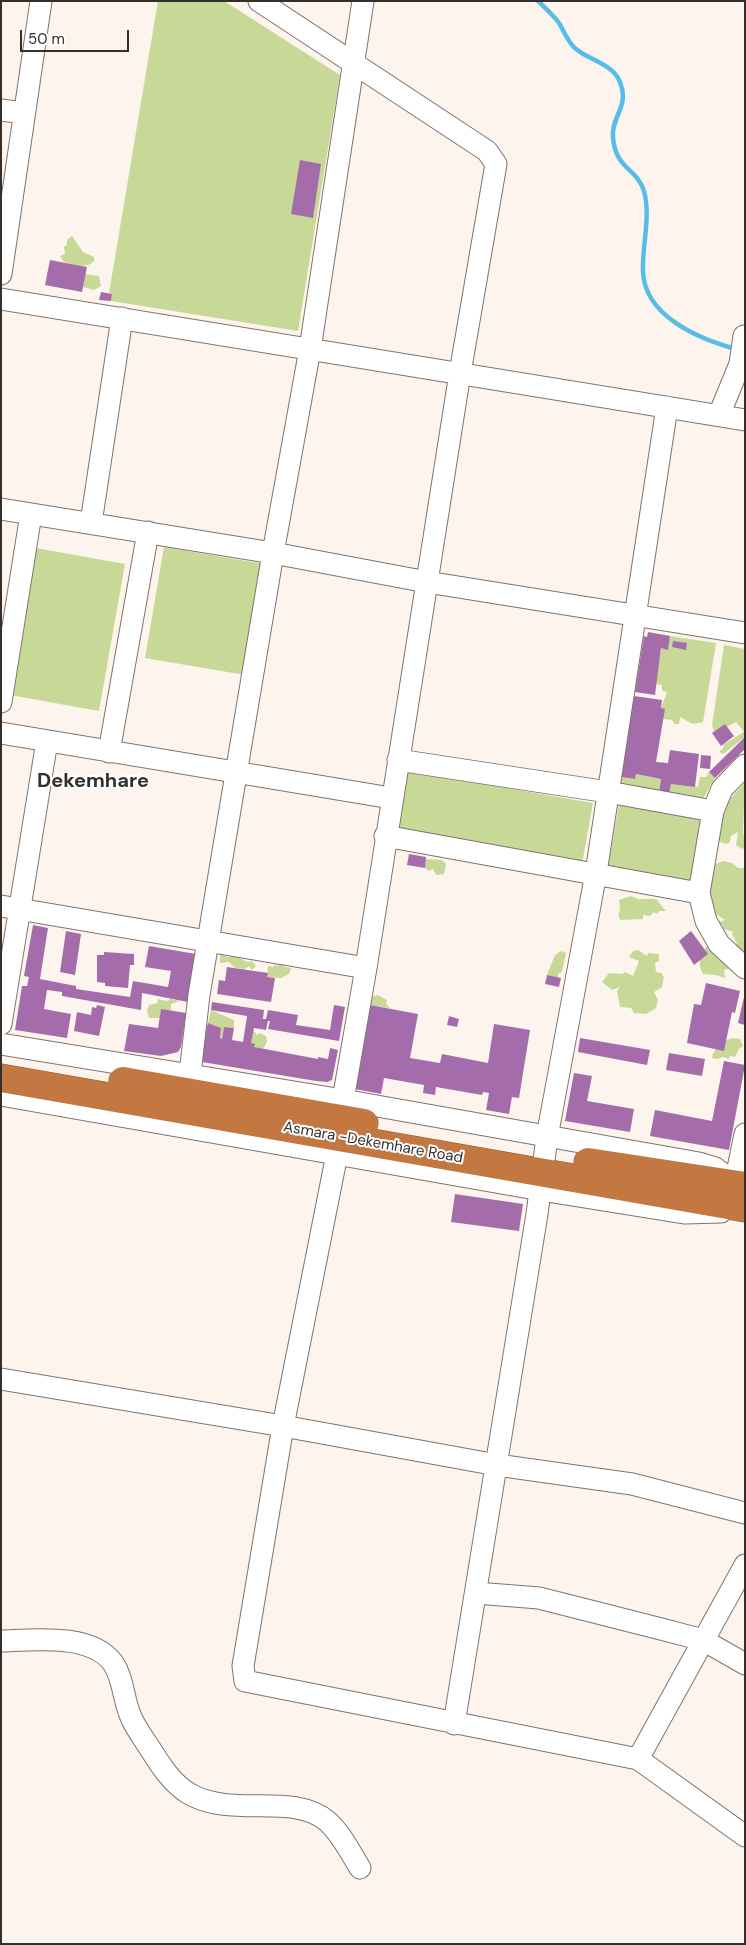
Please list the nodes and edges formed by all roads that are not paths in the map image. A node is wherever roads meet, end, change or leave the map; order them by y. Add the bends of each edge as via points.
1 (41, 1) edge
2 (259, 1) edge
3 (363, 1) edge
4 (354, 64) junction
5 (1, 110) edge
6 (24, 113) junction
7 (1, 274) edge
8 (1, 299) edge
9 (122, 318) junction
10 (744, 336) edge
11 (310, 349) junction
12 (460, 373) junction
13 (667, 407) junction
14 (719, 414) junction
15 (745, 420) edge
16 (1, 508) edge
17 (31, 514) junction
18 (91, 523) junction
19 (148, 532) junction
20 (273, 553) junction
21 (427, 582) junction
22 (635, 615) junction
23 (745, 619) edge
24 (702, 626) junction
25 (745, 633) edge
26 (1, 702) edge
27 (1, 733) edge
28 (48, 741) junction
29 (109, 752) junction
30 (398, 760) junction
31 (745, 765) edge
32 (238, 773) junction
33 (608, 792) junction
34 (391, 798) junction
35 (713, 812) junction
36 (385, 836) junction
37 (596, 873) junction
38 (699, 892) junction
39 (10, 907) edge
40 (208, 942) junction
41 (366, 968) junction
42 (745, 968) edge
43 (1, 1024) edge
44 (1, 1044) edge
45 (1, 1062) edge
46 (190, 1074) junction
47 (1, 1078) edge
48 (1, 1095) edge
49 (343, 1100) junction
50 (231, 1108) junction
51 (745, 1134) edge
52 (337, 1154) junction
53 (544, 1164) junction
54 (741, 1192) edge
55 (745, 1212) edge
56 (1, 1379) edge
57 (283, 1426) junction
58 (498, 1465) junction
59 (745, 1513) edge
60 (745, 1565) edge
61 (476, 1593) junction
62 (703, 1640) junction
63 (1, 1641) edge
64 (745, 1664) edge
65 (454, 1724) junction
66 (638, 1759) junction
67 (745, 1836) edge
68 (360, 1868) dead end

1 - 6 street
2 - 4 street
3 - 4 street
4 - 11 street
4 - 12 street via 487,151 496,164
5 - 6 street
6 - 7 street
8 - 9 street
9 - 11 street
9 - 18 street
10 - 14 street via 740,364
11 - 12 street
11 - 20 street
12 - 13 street
12 - 21 street
13 - 14 street
13 - 22 street
14 - 15 street
16 - 17 street
17 - 18 street
17 - 26 street
18 - 19 street
19 - 20 street
19 - 29 street
20 - 21 street
20 - 32 street
21 - 22 street
21 - 30 street
22 - 24 street
22 - 33 street
23 - 24 street
24 - 25 street
27 - 28 street
28 - 29 street
28 - 39 street
29 - 32 street
30 - 33 street
30 - 34 street
31 - 35 street via 722,789
32 - 34 street
32 - 40 street
33 - 35 street
33 - 37 street
34 - 36 street
35 - 38 street
36 - 37 street
36 - 41 street
37 - 38 street
37 - 53 street
38 - 42 street via 706,921 719,944
39 - 40 street
39 - 43 street
40 - 41 street
40 - 46 street
41 - 49 street
44 - 46 street
45 - 50 highway, Asmara -Dekemhare Road
46 - 50 street
47 - 50 highway, Asmara -Dekemhare Road
48 - 50 street
49 - 50 street
49 - 53 street
50 - 52 street
50 - 53 highway, Asmara -Dekemhare Road
51 - 54 street
52 - 53 street
52 - 57 street
53 - 54 highway, Asmara -Dekemhare Road
53 - 55 street via 684,1213
53 - 58 street
56 - 57 street
57 - 58 street
57 - 65 street via 243,1666 245,1681
58 - 59 street via 632,1484
58 - 61 street
60 - 62 street
61 - 62 street via 539,1598
61 - 65 street
62 - 64 street
62 - 66 street
63 - 68 street via 52,1639 84,1644 101,1653 113,1663 131,1718 164,1771 187,1792 212,1804 306,1809 326,1821 344,1841
65 - 66 street
66 - 67 street

